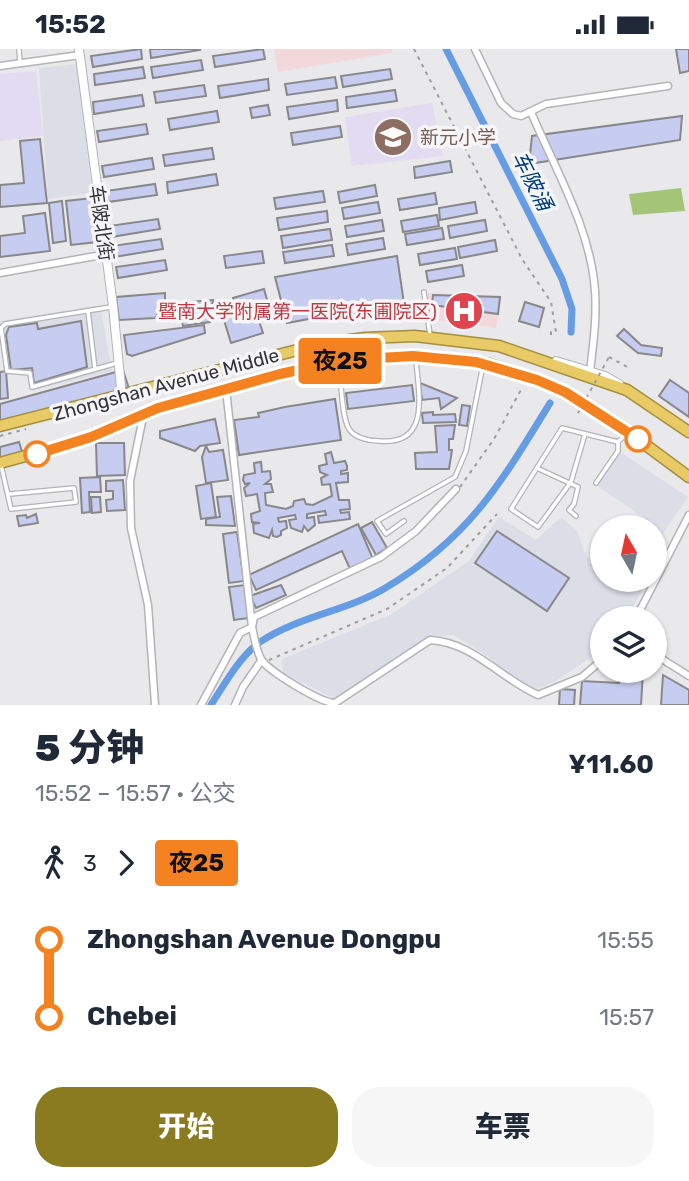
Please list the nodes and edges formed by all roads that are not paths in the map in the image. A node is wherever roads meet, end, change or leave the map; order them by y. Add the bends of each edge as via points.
1 (19, 49) edge
2 (475, 49) edge
3 (79, 52) edge
4 (20, 63) junction
5 (0, 66) edge
6 (668, 86) dead end
7 (531, 112) junction
8 (107, 254) junction
9 (0, 274) edge
10 (424, 292) dead end
11 (113, 306) junction
12 (88, 310) junction
13 (430, 337) junction
14 (416, 356) junction
15 (545, 360) junction
16 (337, 362) junction
17 (118, 363) junction
18 (483, 363) junction
19 (95, 369) junction
20 (590, 372) junction
21 (226, 389) junction
22 (627, 390) junction
23 (122, 397) junction
24 (140, 414) junction
25 (0, 426) edge
26 (627, 432) junction
27 (689, 432) edge
28 (585, 434) junction
29 (618, 442) junction
30 (0, 463) edge
31 (539, 469) junction
32 (689, 477) edge
33 (571, 482) junction
34 (596, 483) dead end
35 (456, 489) road end
36 (10, 494) junction
37 (689, 515) edge
38 (576, 516) dead end
39 (404, 521) dead end
40 (642, 606) edge
41 (252, 627) junction
42 (261, 661) junction
43 (667, 662) edge
44 (590, 670) edge
45 (689, 675) edge
46 (538, 695) junction
47 (155, 705) edge
48 (201, 705) edge
49 (235, 705) edge
50 (538, 705) edge

1 - 4 lane
2 - 7 street via 501,103 513,114
3 - 4 street
3 - 8 street, 车陂北街
4 - 5 street
6 - 7 street via 547,104
7 - 20 street via 583,233 590,261 596,318
8 - 9 street
8 - 11 street, 车陂北街
10 - 13 lane
11 - 12 lane
11 - 17 street, 车陂北街
12 - 19 lane
12 - 19 lane via 1,328 7,371 30,373 32,387
13 - 15 highway, Zhongshan Avenue Middle via 499,346
13 - 23 highway, Zhongshan Avenue Middle via 373,337 321,344
14 - 16 highway, Zhongshan Avenue Middle
14 - 16 lane via 418,422 407,435 380,442 359,437 349,428
14 - 18 highway, Zhongshan Avenue Middle
15 - 20 street
15 - 22 highway, Zhongshan Avenue Middle
16 - 21 highway, Zhongshan Avenue Middle
17 - 19 lane
17 - 23 street, 车陂北街
18 - 26 highway, Zhongshan Avenue Middle via 565,392
18 - 39 lane via 469,438 455,477 377,521 386,534
20 - 22 street
21 - 24 highway, Zhongshan Avenue Middle
21 - 41 street
22 - 27 highway, Zhongshan Avenue Middle
23 - 25 highway, Zhongshan Avenue Middle
24 - 30 highway, Zhongshan Avenue Middle via 83,440
24 - 47 street via 130,481 131,528 148,605
26 - 29 lane
26 - 32 highway, Zhongshan Avenue Middle
28 - 29 lane
28 - 31 lane via 562,428
28 - 33 lane
29 - 34 lane via 618,451
30 - 36 lane
31 - 33 lane
31 - 33 lane via 511,509 538,527
33 - 38 lane via 578,488 569,510
35 - 41 street via 416,531 381,557 254,617
36 - 36 lane via 11,509 76,502 74,488
37 - 40 street
41 - 42 street
41 - 48 street via 240,633
42 - 46 street via 312,696 335,703 430,640 442,641 485,660
42 - 49 street
43 - 45 street
44 - 46 street
46 - 50 street

